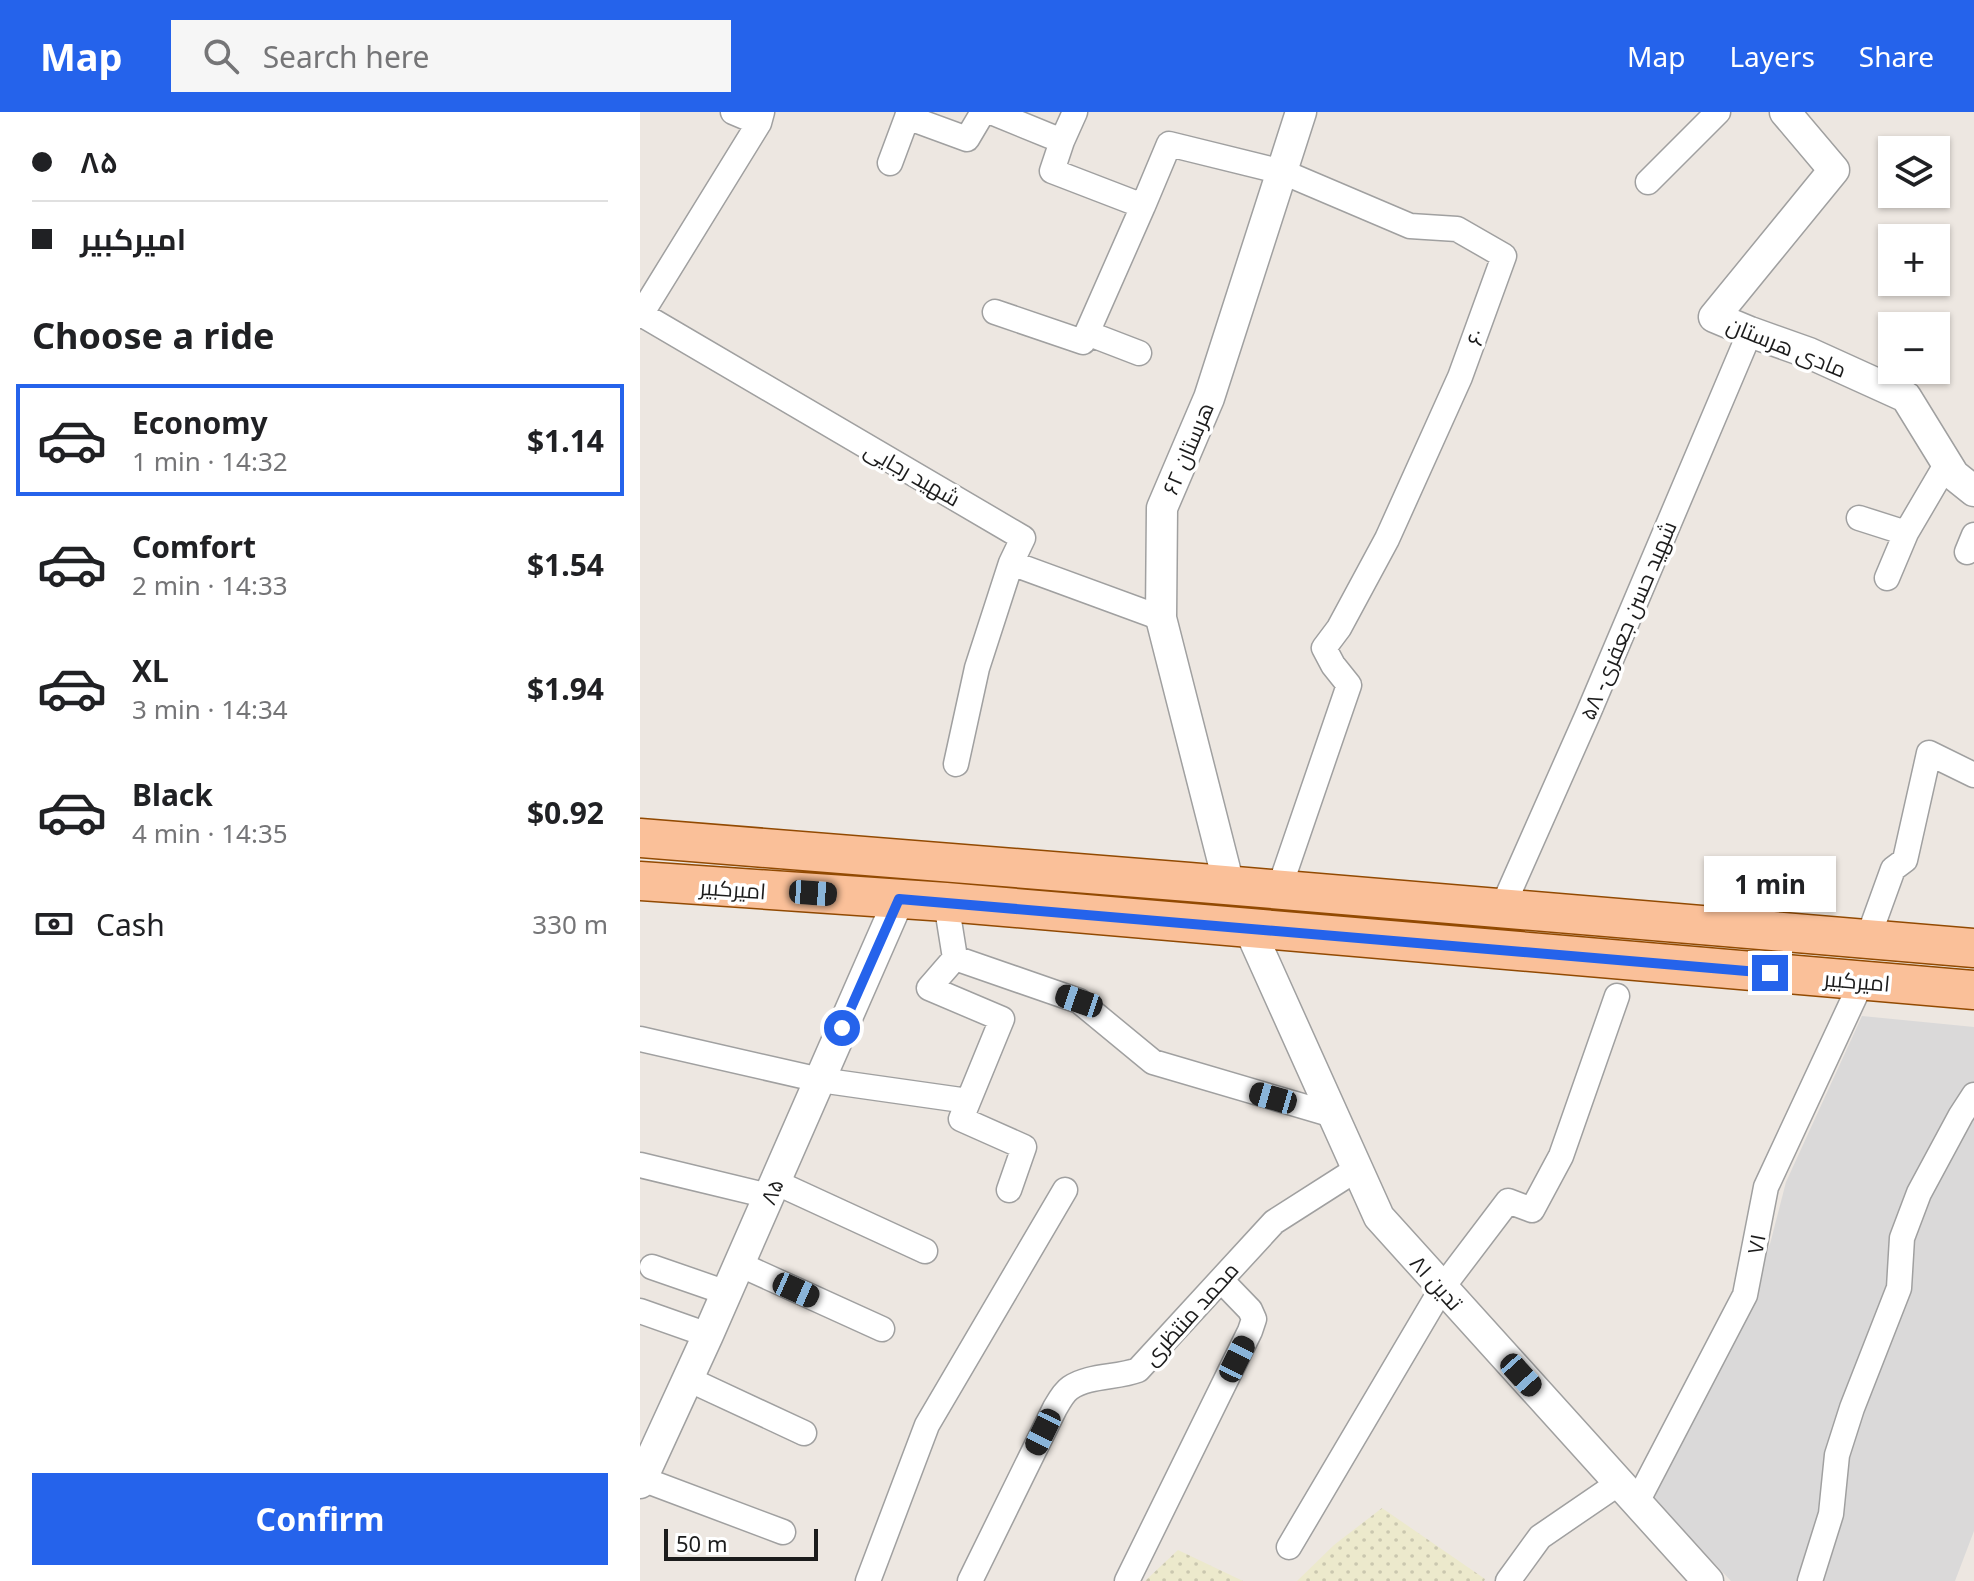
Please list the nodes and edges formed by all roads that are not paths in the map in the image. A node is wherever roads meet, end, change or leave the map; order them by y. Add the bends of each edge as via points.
1 (733, 112) edge
2 (983, 112) edge
3 (991, 112) edge
4 (1075, 112) edge
5 (1301, 112) edge
6 (1718, 112) edge
7 (1785, 112) edge
8 (908, 115) edge
9 (760, 118) edge
10 (1062, 141) junction
11 (890, 163) dead end
12 (1283, 172) junction
13 (1648, 182) dead end
14 (1143, 206) junction
15 (995, 312) dead end
16 (640, 315) edge
17 (1750, 332) junction
18 (1087, 333) junction
19 (1139, 353) dead end
20 (1947, 463) junction
21 (1974, 491) edge
22 (1859, 518) dead end
23 (1906, 533) junction
24 (1011, 563) junction
25 (1887, 578) dead end
26 (1161, 618) junction
27 (956, 764) dead end
28 (1974, 775) edge
29 (640, 838) edge
30 (682, 843) junction
31 (731, 847) junction
32 (658, 882) edge
33 (1229, 885) junction
34 (728, 887) junction
35 (1279, 889) junction
36 (899, 899) junction
37 (946, 902) junction
38 (1502, 908) junction
39 (1249, 928) junction
40 (1868, 938) junction
41 (1974, 948) edge
42 (955, 958) junction
43 (1862, 981) junction
44 (1974, 990) edge
45 (1617, 996) dead end
46 (640, 1039) edge
47 (820, 1080) junction
48 (1974, 1095) edge
49 (968, 1101) junction
50 (1333, 1115) junction
51 (640, 1165) edge
52 (1357, 1169) junction
53 (772, 1189) junction
54 (1009, 1190) dead end
55 (1065, 1190) dead end
56 (925, 1251) dead end
57 (739, 1264) junction
58 (652, 1267) dead end
59 (1221, 1280) junction
60 (1442, 1288) junction
61 (727, 1293) junction
62 (640, 1311) edge
63 (882, 1329) dead end
64 (708, 1335) junction
65 (688, 1379) junction
66 (804, 1433) dead end
67 (641, 1481) edge
68 (1628, 1492) junction
69 (783, 1532) dead end
70 (1289, 1547) dead end
71 (868, 1581) edge
72 (970, 1581) edge
73 (1127, 1581) edge
74 (1508, 1581) edge
75 (1708, 1581) edge
76 (1810, 1581) edge

1 - 9 street
2 - 8 street via 967,139
3 - 10 street
4 - 10 street
5 - 12 street, هرستان ۶۲
6 - 13 street
7 - 17 street, مادی هرستان via 1834,170 1714,317
8 - 11 street
9 - 16 street
10 - 14 street via 1052,171
12 - 14 street, ۶۰ via 1169,144
12 - 26 street, هرستان ۶۲ via 1209,398 1162,508
12 - 35 street, ۶۰ via 1410,226 1457,229 1504,256 1460,377 1387,539 1324,648 1349,685
14 - 18 street
15 - 18 street via 1083,342
16 - 24 street, شهید رجایی via 1023,538
17 - 20 street, مادی هرستان via 1906,397
17 - 38 street, شهید حسن جعفری- ۵۸
18 - 19 street
20 - 21 street, مادی هرستان
20 - 23 street
22 - 23 street
23 - 25 street
24 - 26 street
24 - 27 street via 977,668
26 - 33 street, هرستان ۶۲
28 - 40 street via 1929,753 1905,860 1893,869
29 - 30 main road, امیرکبیر
30 - 31 main road, امیرکبیر
30 - 32 main road
31 - 33 main road, امیرکبیر
31 - 34 main road
32 - 34 main road, امیرکبیر
33 - 35 main road, امیرکبیر
34 - 36 main road, امیرکبیر
35 - 38 main road, امیرکبیر
36 - 37 main road, امیرکبیر
36 - 47 street, ۸۵
37 - 39 main road, امیرکبیر
37 - 42 street
38 - 40 main road, امیرکبیر
39 - 43 main road, امیرکبیر
39 - 50 street, تدین ۸۱
40 - 41 main road, امیرکبیر
42 - 49 street via 929,988 1002,1019
42 - 50 street via 1079,1001 1153,1062
43 - 44 main road, امیرکبیر
43 - 68 street, ۷۱ via 1766,1187 1745,1295
45 - 60 street via 1561,1156 1532,1210 1508,1201
46 - 47 street
47 - 49 street
47 - 53 street, ۸۵
48 - 76 street via 1919,1193 1902,1238 1899,1288 1837,1455 1831,1514
49 - 54 street via 961,1119 1024,1147
50 - 52 street, تدین ۸۱
51 - 53 street
52 - 59 street, محمد منتظری via 1274,1222
52 - 60 street, تدین ۸۱ via 1379,1217
53 - 56 street
53 - 57 street, ۸۵
55 - 71 street via 927,1425
57 - 61 street, ۸۵
57 - 63 street
58 - 61 street
59 - 72 street, محمد منتظری via 1138,1370 1068,1389
59 - 73 street via 1254,1319
60 - 68 street, تدین ۸۱
60 - 70 street
61 - 64 street, ۸۵
62 - 64 street
64 - 65 street, ۸۵
65 - 66 street
65 - 67 street, ۸۵
67 - 69 street
68 - 74 street, ۷۱ via 1540,1537
68 - 75 street, تدین ۸۱

